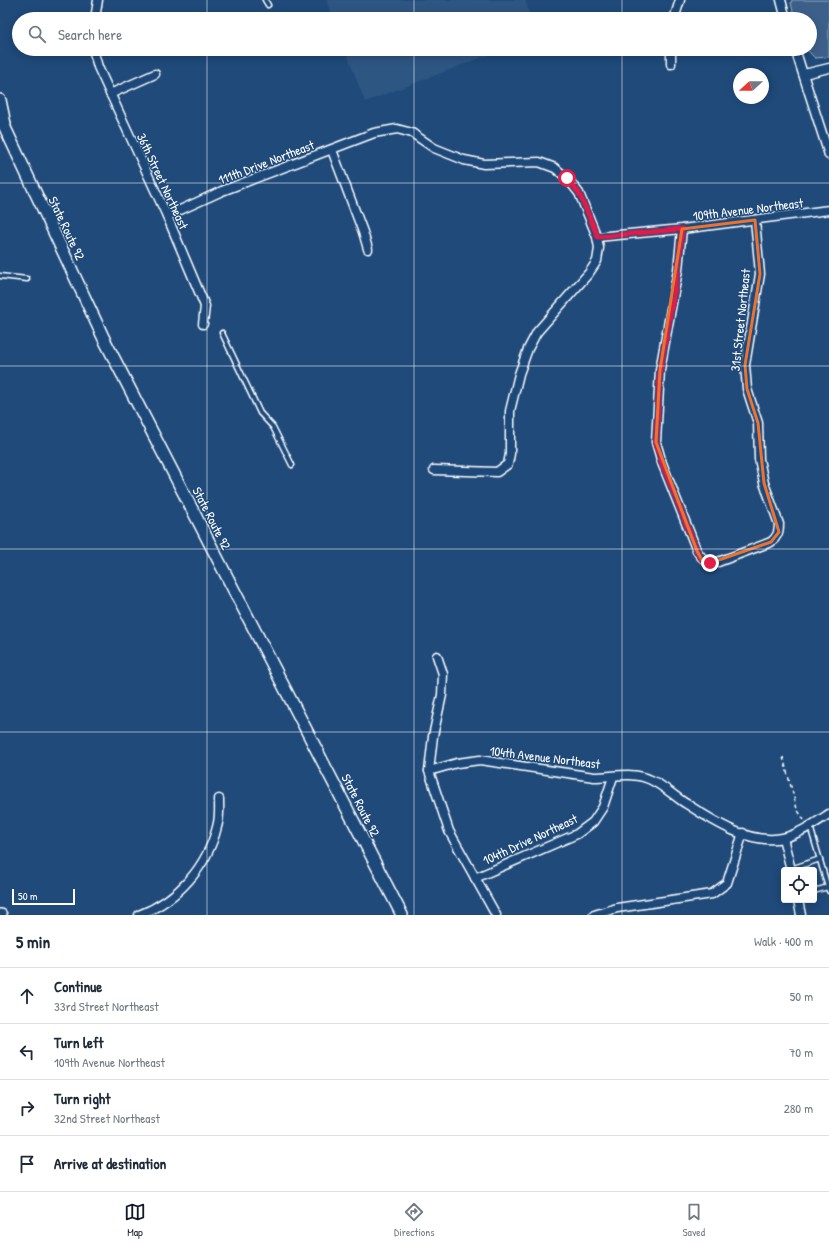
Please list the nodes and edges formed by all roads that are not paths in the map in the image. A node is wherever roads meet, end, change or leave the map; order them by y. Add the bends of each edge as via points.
1 (98, 0) edge
2 (265, 0) edge
3 (680, 0) edge
4 (781, 0) edge
5 (268, 5) dead end
6 (97, 12) edge
7 (676, 12) edge
8 (784, 12) edge
9 (95, 56) edge
10 (671, 56) edge
11 (798, 56) edge
12 (671, 64) dead end
13 (829, 68) edge
14 (155, 74) dead end
15 (804, 74) junction
16 (110, 94) junction
17 (0, 100) edge
18 (0, 117) edge
19 (6, 128) junction
20 (332, 150) junction
21 (829, 155) edge
22 (829, 210) edge
23 (167, 216) junction
24 (755, 220) junction
25 (682, 229) junction
26 (598, 237) junction
27 (368, 250) dead end
28 (0, 276) edge
29 (27, 279) dead end
30 (203, 324) dead end
31 (222, 333) dead end
32 (292, 465) dead end
33 (434, 470) dead end
34 (437, 656) dead end
35 (429, 771) junction
36 (613, 777) junction
37 (219, 799) dead end
38 (829, 814) edge
39 (810, 826) junction
40 (743, 833) junction
41 (783, 838) junction
42 (820, 860) junction
43 (790, 867) edge
44 (797, 867) edge
45 (475, 878) junction
46 (828, 889) edge
47 (817, 891) edge
48 (799, 903) edge
49 (139, 915) edge
50 (402, 915) edge
51 (496, 915) edge
52 (594, 915) edge
53 (801, 915) edge

1 - 6 street
2 - 5 lane
3 - 7 street
4 - 8 street
9 - 16 street, 36th Street Northeast
10 - 12 street
11 - 15 street
13 - 15 street
14 - 16 street
15 - 21 street
16 - 23 street, 36th Street Northeast
17 - 19 main road, State Route 92
18 - 19 main road, State Route 92
19 - 50 main road, State Route 92 via 104,339
20 - 23 street, 111th Drive Northeast via 222,191
20 - 26 street, 111th Drive Northeast via 374,134 397,129 464,160 484,164 539,162 555,168 579,193
20 - 27 street
22 - 24 street, 109th Avenue Northeast
23 - 30 street, 36th Street Northeast via 205,306
24 - 25 street, 109th Avenue Northeast
24 - 25 street, 31st Street Northeast via 760,274 749,336 747,389 758,423 759,459 764,483 779,524 779,532 771,542 710,563 702,560 697,551 656,442 660,370 678,270
25 - 26 street, 109th Avenue Northeast
26 - 33 street via 597,261 537,332 518,374 510,411 508,464 497,472
28 - 29 lane
31 - 32 lane via 260,413 273,427
34 - 35 street via 443,674 442,695
35 - 36 street, 104th Avenue Northeast via 480,760 594,777
35 - 45 street via 449,831
36 - 40 street, 104th Avenue Northeast via 632,774 651,779 719,825
36 - 45 street, 104th Drive Northeast via 603,807 593,822 577,834
37 - 49 street via 218,826 203,861 189,882 155,909
38 - 39 street, 104th Avenue Northeast
39 - 41 street, 104th Avenue Northeast
39 - 42 lane
40 - 41 street, 104th Avenue Northeast via 759,838
40 - 52 street via 727,883 712,894 617,908
41 - 43 street
42 - 44 lane
42 - 46 lane
45 - 51 street
46 - 47 lane
48 - 53 street

